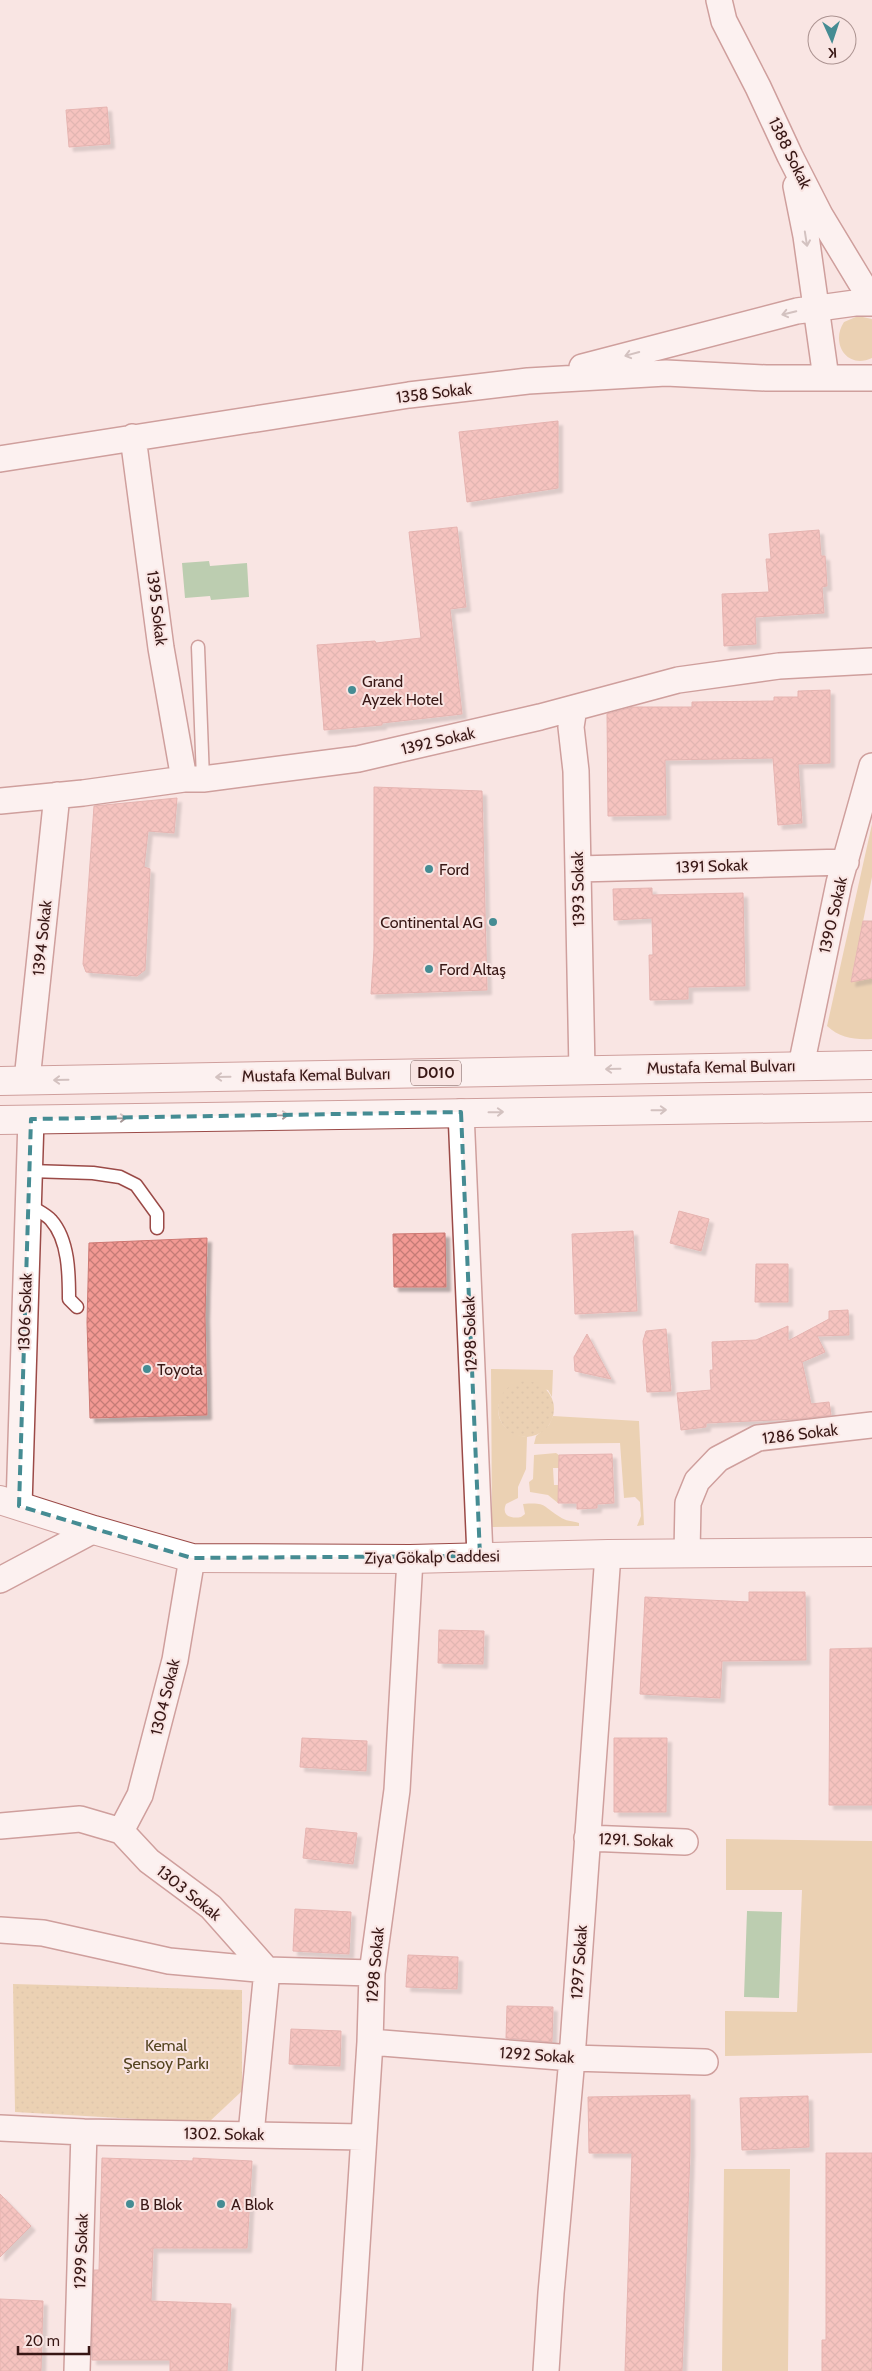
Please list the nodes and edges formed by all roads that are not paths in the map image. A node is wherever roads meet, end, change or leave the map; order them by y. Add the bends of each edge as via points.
1 (719, 0) edge
2 (790, 156) junction
3 (872, 302) edge
4 (816, 308) junction
5 (826, 378) junction
6 (872, 378) edge
7 (528, 381) junction
8 (133, 438) junction
9 (0, 459) edge
10 (198, 647) dead end
11 (872, 661) edge
12 (574, 708) junction
13 (872, 766) edge
14 (193, 779) junction
15 (57, 795) junction
16 (0, 801) edge
17 (846, 862) junction
18 (578, 869) junction
19 (872, 1065) edge
20 (801, 1066) junction
21 (582, 1070) junction
22 (28, 1080) junction
23 (0, 1081) edge
24 (872, 1107) edge
25 (461, 1112) junction
26 (31, 1119) junction
27 (0, 1120) edge
28 (30, 1170) junction
29 (29, 1205) junction
30 (157, 1228) dead end
31 (77, 1308) dead end
32 (872, 1426) edge
33 (10, 1503) edge
34 (94, 1530) junction
35 (872, 1552) edge
36 (608, 1554) junction
37 (687, 1554) junction
38 (480, 1556) junction
39 (192, 1558) junction
40 (410, 1559) junction
41 (0, 1580) edge
42 (0, 1826) edge
43 (122, 1831) junction
44 (587, 1838) junction
45 (685, 1842) dead end
46 (0, 1930) edge
47 (267, 1970) junction
48 (372, 1973) junction
49 (370, 2042) junction
50 (572, 2058) junction
51 (705, 2062) dead end
52 (0, 2128) edge
53 (84, 2132) junction
54 (252, 2134) junction
55 (363, 2137) junction
56 (77, 2371) edge
57 (349, 2371) edge
58 (546, 2371) edge

1 - 2 street, 1388 Sokak via 724,21
2 - 3 street, 1388 Sokak via 820,215
2 -> 4 street
3 - 4 street
4 - 5 street
4 -> 7 street
5 - 6 street, 1358 Sokak
5 - 7 street, 1358 Sokak via 666,373
7 - 8 street, 1358 Sokak
8 - 9 street, 1358 Sokak
8 - 14 street, 1395 Sokak via 162,648
10 - 14 lane
11 - 12 street, 1392 Sokak via 778,666 678,680
12 - 14 street, 1392 Sokak via 358,759
12 - 18 street, 1393 Sokak via 571,727 576,771
13 - 17 street, 1390 Sokak
14 - 15 street, 1392 Sokak
15 - 16 street, 1392 Sokak
15 - 22 street, 1394 Sokak
17 - 18 street, 1391 Sokak
17 - 20 street, 1390 Sokak
18 - 21 street, 1393 Sokak
19 - 20 main road, Mustafa Kemal Bulvarı / D010
20 -> 21 main road, Mustafa Kemal Bulvarı / D010
21 -> 22 main road, Mustafa Kemal Bulvarı / D010
22 - 23 main road, Mustafa Kemal Bulvarı / D010
25 -> 24 main road
26 -> 25 main road
25 - 38 street, 1298 Sokak
26 - 27 main road
26 - 28 street, 1306 Sokak
28 - 29 street, 1306 Sokak
28 - 30 lane via 120,1177 136,1185 157,1214
29 - 31 lane via 51,1220 61,1235 69,1272 69,1300
29 - 33 street, 1306 Sokak
32 - 37 street, 1286 Sokak via 758,1438 718,1460 696,1481 688,1503
33 - 34 main road, Ziya Gökalp Caddesi
34 - 39 main road, Ziya Gökalp Caddesi
34 - 41 street
35 - 37 main road, Ziya Gökalp Caddesi
36 - 37 main road, Ziya Gökalp Caddesi
36 - 38 main road, Ziya Gökalp Caddesi
36 - 44 street, 1297 Sokak
38 - 40 main road, Ziya Gökalp Caddesi
39 - 40 main road, Ziya Gökalp Caddesi
39 - 43 street, 1304 Sokak via 168,1689 140,1795
40 - 48 street, 1298 Sokak via 397,1790
42 - 43 street via 80,1819
43 - 47 street, 1303 Sokak via 149,1861 211,1907
44 - 45 street, 1291. Sokak
44 - 50 street, 1297 Sokak
46 - 47 street via 43,1933 169,1961
47 - 48 street
47 - 54 street
48 - 49 street, 1298 Sokak
49 - 50 street, 1292 Sokak
49 - 55 street, 1298 Sokak
50 - 51 street, 1292 Sokak
50 - 58 street, 1297 Sokak
52 - 53 street, 1302. Sokak
53 - 54 street, 1302. Sokak
53 - 56 street, 1299 Sokak
54 - 55 street, 1302. Sokak
55 - 57 street, 1298 Sokak

